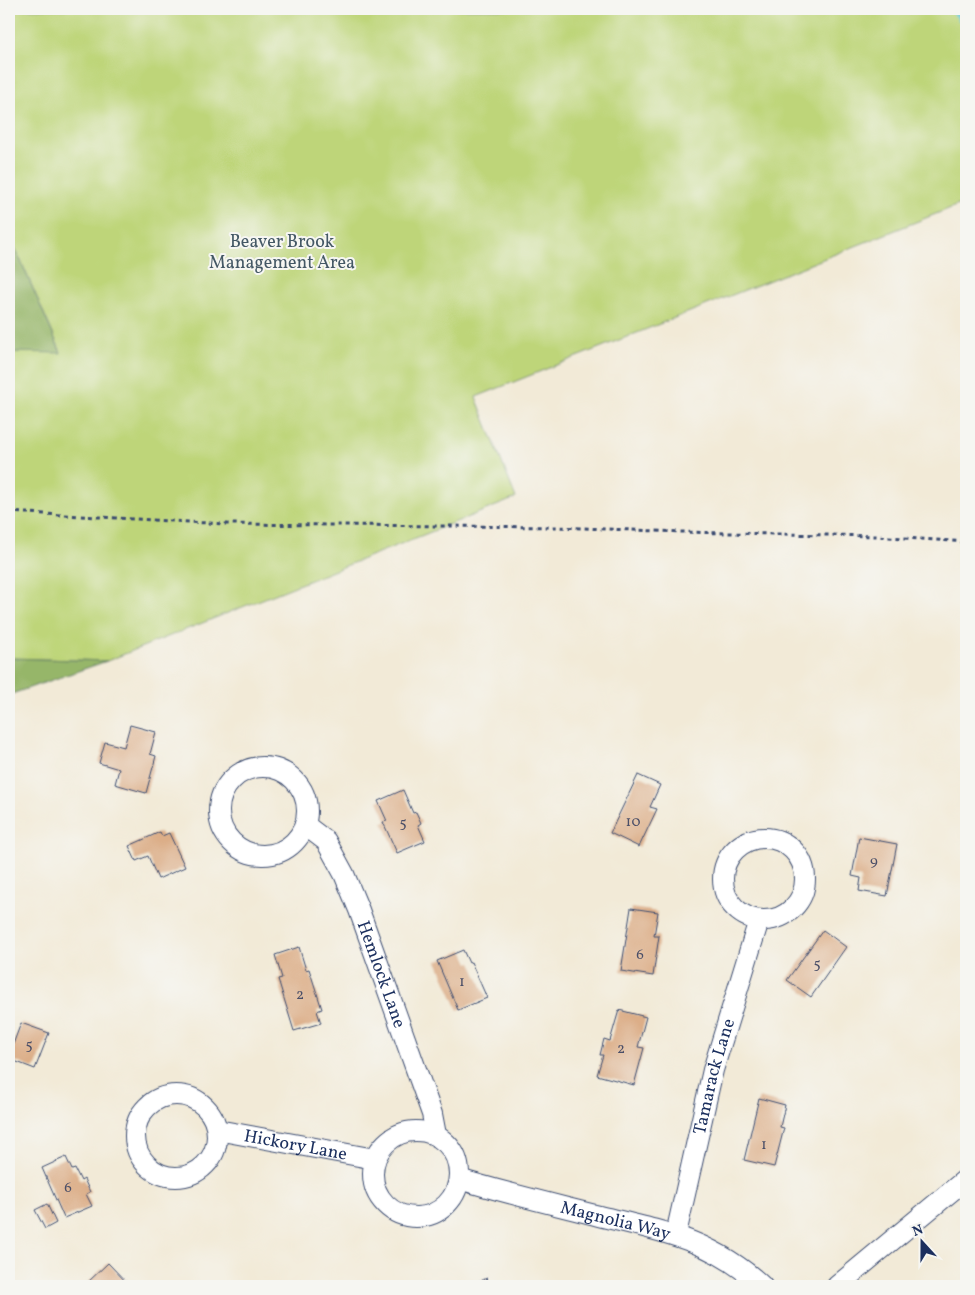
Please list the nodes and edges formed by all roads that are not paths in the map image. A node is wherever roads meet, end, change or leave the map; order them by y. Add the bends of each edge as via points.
1 (304, 826) junction
2 (759, 920) junction
3 (217, 1130) junction
4 (436, 1135) junction
5 (375, 1158) junction
6 (459, 1179) junction
7 (966, 1179) edge
8 (676, 1234) junction
9 (762, 1286) edge
10 (837, 1286) edge

1 - 1 street via 307,806 301,787 287,773 268,766 249,769 232,779 221,795 219,815 225,834 239,848 257,855 277,853 294,842
1 - 4 street, Hemlock Lane via 326,841 344,874 432,1114
2 - 2 street via 734,907 724,890 723,878 735,850 746,842 771,838 798,854 803,864 805,885 801,897 785,915
2 - 8 street, Tamarack Lane via 713,1070
3 - 3 street, Hickory Lane via 210,1112 201,1103 186,1096 168,1096 150,1104 142,1113 137,1123 136,1144 140,1155 154,1171 182,1176 193,1174 208,1163 215,1151
3 - 5 street, Hickory Lane
4 - 5 street via 421,1131 403,1132 387,1142
4 - 6 street via 455,1154
5 - 6 street via 373,1178 379,1196 388,1206 404,1215 423,1216 435,1212 452,1196
6 - 8 street, Magnolia Way
7 - 10 street
8 - 9 street, Magnolia Way via 717,1253

